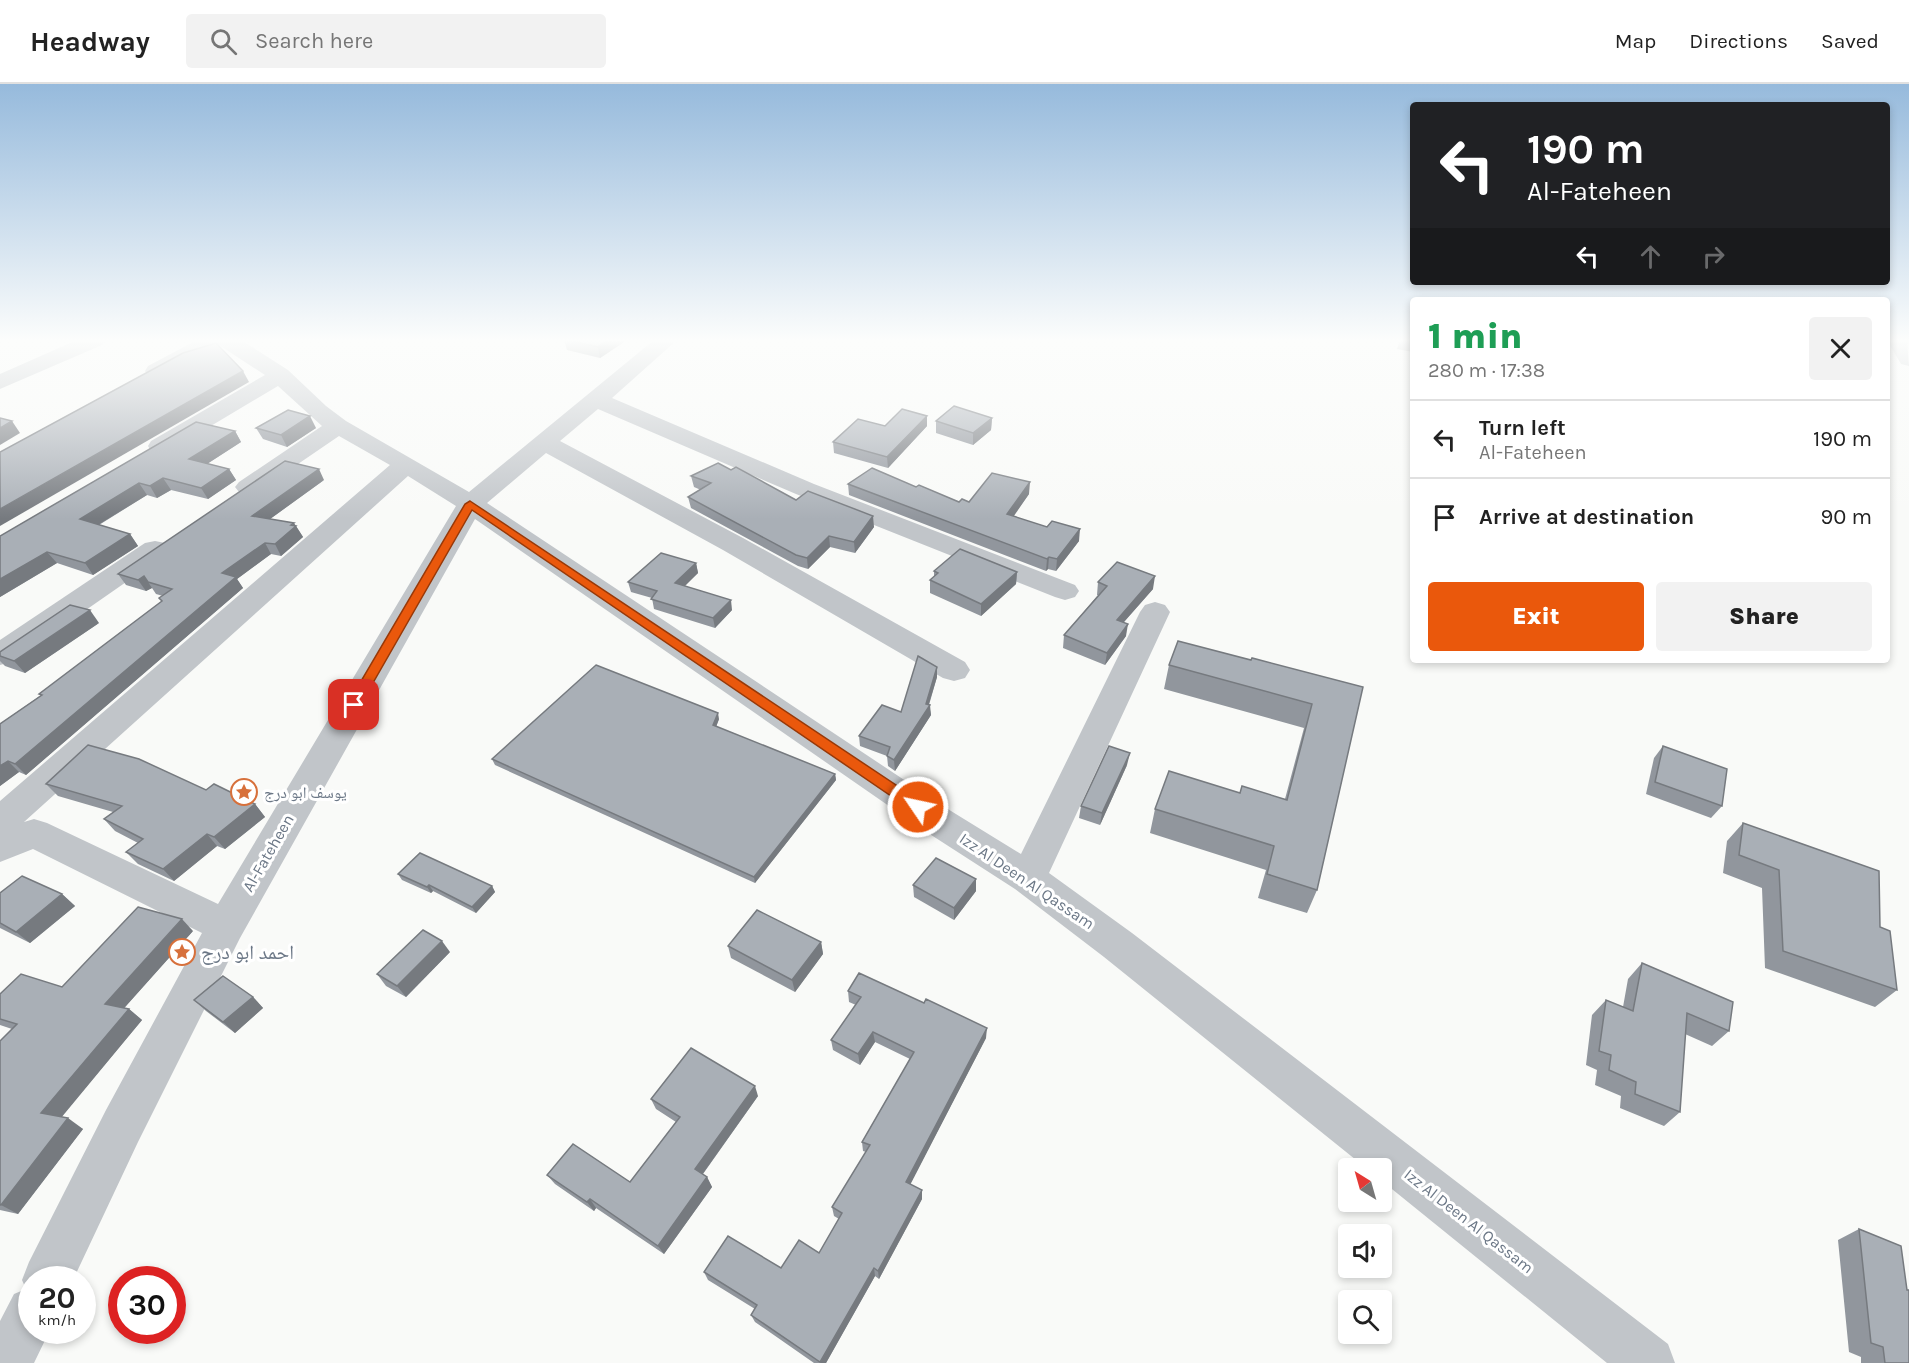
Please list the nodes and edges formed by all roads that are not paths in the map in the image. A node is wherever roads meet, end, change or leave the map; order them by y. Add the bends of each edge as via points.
1 (238, 400) edge
2 (306, 400) edge
3 (594, 400) edge
4 (597, 400) edge
5 (338, 426) junction
6 (544, 442) junction
7 (140, 458) edge
8 (406, 464) junction
9 (232, 498) edge
10 (470, 504) junction
11 (174, 537) edge
12 (1065, 591) dead end
13 (1155, 612) dead end
14 (0, 655) edge
15 (954, 670) dead end
16 (0, 822) edge
17 (0, 847) edge
18 (1028, 878) junction
19 (226, 926) junction
20 (54, 1266) edge
21 (18, 1341) edge
22 (7, 1363) edge
23 (1648, 1363) edge

1 - 7 street
2 - 5 street, Izz Al Deen Al Qassam
3 - 6 street, Al-Fateheen
4 - 12 street via 805,489
5 - 8 street, Izz Al Deen Al Qassam
5 - 9 street
6 - 10 street, Al-Fateheen
6 - 15 street via 734,544
8 - 10 street, Izz Al Deen Al Qassam
8 - 16 street
10 - 18 street, Izz Al Deen Al Qassam
10 - 19 street, Al-Fateheen
11 - 14 street
13 - 18 street
17 - 19 street via 34,833
18 - 23 street, Izz Al Deen Al Qassam
19 - 20 street, Al-Fateheen
21 - 22 street

